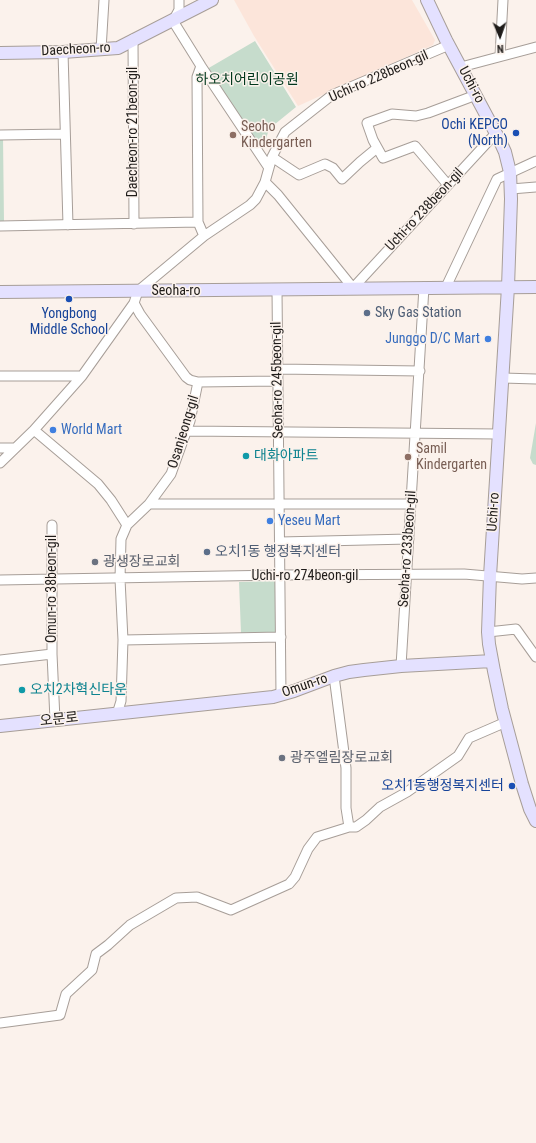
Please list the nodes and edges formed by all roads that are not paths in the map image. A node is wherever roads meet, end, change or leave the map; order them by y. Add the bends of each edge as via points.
1 (104, 0) edge
2 (179, 0) edge
3 (212, 0) edge
4 (427, 0) edge
5 (503, 0) edge
6 (173, 21) junction
7 (133, 40) junction
8 (449, 45) junction
9 (536, 47) edge
10 (100, 50) junction
11 (63, 52) junction
12 (0, 53) edge
13 (500, 56) junction
14 (201, 66) junction
15 (461, 67) junction
16 (476, 94) junction
17 (496, 133) junction
18 (65, 134) junction
19 (4, 135) edge
20 (377, 148) junction
21 (272, 157) junction
22 (536, 161) edge
23 (269, 168) junction
24 (510, 172) junction
25 (265, 182) junction
26 (448, 185) junction
27 (536, 188) edge
28 (511, 189) junction
29 (198, 222) junction
30 (134, 224) junction
31 (68, 225) junction
32 (0, 226) edge
33 (204, 236) junction
34 (424, 287) junction
35 (446, 287) junction
36 (508, 287) junction
37 (536, 287) edge
38 (353, 288) junction
39 (278, 290) junction
40 (138, 291) junction
41 (0, 292) edge
42 (134, 303) junction
43 (278, 369) junction
44 (420, 371) junction
45 (0, 376) edge
46 (82, 376) junction
47 (503, 378) junction
48 (536, 379) edge
49 (278, 381) junction
50 (198, 382) junction
51 (34, 430) junction
52 (187, 431) junction
53 (279, 432) junction
54 (414, 434) junction
55 (499, 434) junction
56 (0, 448) edge
57 (14, 448) junction
58 (0, 463) edge
59 (149, 504) junction
60 (279, 504) junction
61 (411, 504) junction
62 (52, 525) dead end
63 (127, 525) junction
64 (409, 539) junction
65 (280, 542) junction
66 (280, 575) junction
67 (406, 575) junction
68 (490, 576) junction
69 (536, 578) edge
70 (53, 579) junction
71 (120, 579) junction
72 (0, 580) edge
73 (488, 632) junction
74 (281, 637) junction
75 (123, 640) junction
76 (52, 654) junction
77 (536, 657) edge
78 (0, 660) edge
79 (492, 661) junction
80 (401, 666) junction
81 (334, 676) junction
82 (281, 695) junction
83 (117, 714) junction
84 (55, 720) junction
85 (506, 722) junction
86 (0, 726) edge
87 (536, 820) edge
88 (349, 827) junction
89 (0, 1023) edge

1 - 10 street
2 - 6 street via 179,10
3 - 6 main road, Daecheon-ro
4 - 8 main road, Uchi-ro
5 - 13 street
6 - 7 main road, Daecheon-ro
6 - 14 street
7 - 10 main road, Daecheon-ro via 118,48
7 - 30 street, Daecheon-ro 21beon-gil
8 - 15 main road, Uchi-ro
8 - 21 street, Uchi-ro 228beon-gil via 332,95 285,132
9 - 13 street
10 - 11 main road, Daecheon-ro
11 - 12 main road, Daecheon-ro
11 - 18 street
13 - 15 street
14 - 23 street
14 - 29 street via 197,77
15 - 16 main road, Uchi-ro
16 - 17 main road, Uchi-ro
16 - 20 street via 428,113 416,116 392,114 367,123
17 - 24 main road, Uchi-ro via 505,152
17 - 26 street, Uchi-ro 238beon-gil
18 - 19 street
18 - 31 street
20 - 21 street via 342,179 333,168 325,164 299,175
20 - 26 street via 383,158 415,146
21 - 23 street, Uchi-ro 228beon-gil
22 - 24 street
23 - 25 street, Uchi-ro 228beon-gil
24 - 28 main road, Uchi-ro
24 - 35 street via 497,179
25 - 33 street, Uchi-ro 228beon-gil via 250,205
25 - 38 street
26 - 38 street, Uchi-ro 238beon-gil
27 - 28 street
28 - 36 main road, Uchi-ro
29 - 30 street
29 - 33 street
30 - 31 street
31 - 32 street
33 - 40 street, Uchi-ro 228beon-gil
34 - 35 main road, Seoha-ro
34 - 38 main road, Seoha-ro
34 - 44 street, Seoha-ro 233beon-gil
35 - 36 main road, Seoha-ro
36 - 37 main road, Seoha-ro
36 - 47 main road, Uchi-ro
38 - 39 main road, Seoha-ro
39 - 40 main road, Seoha-ro
39 - 43 street, Seoha-ro 245beon-gil
40 - 41 main road, Seoha-ro
40 - 42 street
42 - 46 street
42 - 50 street, Osanjeong-gil via 186,377
43 - 44 street
43 - 49 street, Seoha-ro 245beon-gil
44 - 54 street, Seoha-ro 233beon-gil
45 - 46 street
46 - 51 street
47 - 48 street
47 - 55 main road, Uchi-ro
49 - 50 street
49 - 53 street, Seoha-ro 245beon-gil
50 - 52 street, Osanjeong-gil
51 - 57 street
51 - 63 street via 98,484 112,500
52 - 53 street
52 - 59 street, Osanjeong-gil via 171,474
53 - 54 street
53 - 60 street, Seoha-ro 245beon-gil
54 - 55 street
54 - 61 street, Seoha-ro 233beon-gil
55 - 68 main road, Uchi-ro
56 - 57 street
57 - 58 street
59 - 60 street
59 - 63 street, Osanjeong-gil
60 - 61 street
60 - 65 street, Seoha-ro 245beon-gil
61 - 64 street, Seoha-ro 233beon-gil
62 - 70 street, Omun-ro 38beon-gil
63 - 71 street, Osanjeong-gil via 121,539
64 - 65 street
64 - 67 street, Seoha-ro 233beon-gil
65 - 66 street, Seoha-ro 245beon-gil
66 - 67 street, Uchi-ro 274beon-gil
66 - 71 street, Uchi-ro 274beon-gil
66 - 74 street, Seoha-ro 245beon-gil
67 - 68 street, Uchi-ro 274beon-gil
67 - 80 street, Seoha-ro 233beon-gil
68 - 69 street, Uchi-ro 274beon-gil
68 - 73 main road, Uchi-ro
70 - 71 street, Uchi-ro 274beon-gil
70 - 72 street, Uchi-ro 274beon-gil
70 - 76 street, Omun-ro 38beon-gil
71 - 75 street, Osanjeong-gil
73 - 77 street via 516,629
73 - 79 main road, Uchi-ro
74 - 75 street
74 - 82 street, Seoha-ro 245beon-gil
75 - 83 street, Osanjeong-gil via 121,701
76 - 78 street, Omun-ro 38beon-gil
76 - 84 street, Omun-ro 38beon-gil
79 - 80 main road, Omun-ro
79 - 85 main road, Uchi-ro
80 - 81 main road, Omun-ro
81 - 82 main road, Omun-ro
81 - 88 street via 346,768 346,808
82 - 83 main road, Omun-ro
83 - 84 main road, 오문로
84 - 86 main road, 오문로
85 - 87 main road, Uchi-ro via 522,784
85 - 88 street via 470,738 458,756 380,807 356,827
88 - 89 street via 317,837 289,884 231,910 197,897 176,898 130,925 96,954 92,970 66,994 60,1015

